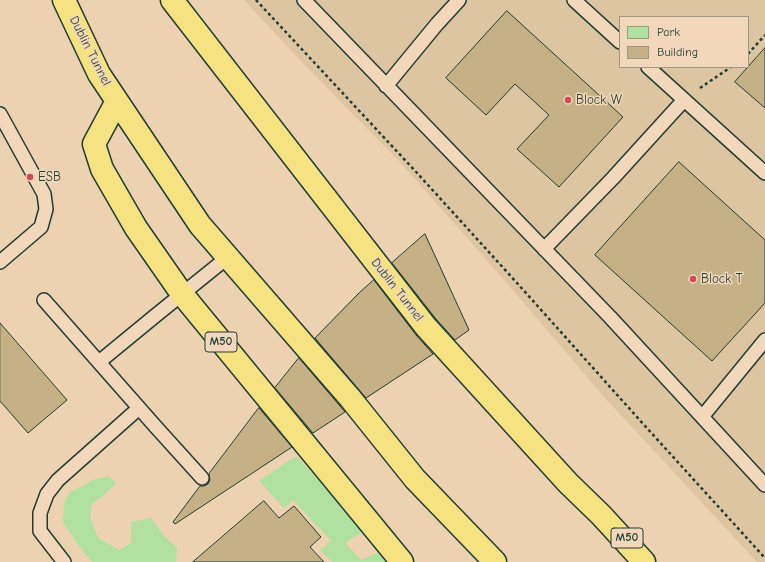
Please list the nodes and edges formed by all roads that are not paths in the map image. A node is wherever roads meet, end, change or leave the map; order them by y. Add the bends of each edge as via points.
1 (64, 0) edge
2 (172, 0) edge
3 (304, 0) edge
4 (459, 0) edge
5 (574, 0) edge
6 (619, 41) edge
7 (649, 68) edge
8 (386, 86) junction
9 (117, 101) junction
10 (687, 102) junction
11 (0, 114) edge
12 (765, 173) edge
13 (544, 249) junction
14 (228, 257) junction
15 (0, 262) edge
16 (182, 294) junction
17 (44, 300) dead end
18 (765, 340) edge
19 (99, 362) junction
20 (139, 408) junction
21 (702, 417) junction
22 (202, 478) dead end
23 (765, 485) edge
24 (600, 515) junction
25 (64, 562) edge
26 (402, 562) edge
27 (495, 562) edge
28 (644, 562) edge
29 (654, 562) edge

1 - 9 highway, Dublin Tunnel via 99,74
2 - 24 highway, Dublin Tunnel / M50 via 426,327
3 - 8 lane
4 - 8 lane
5 - 6 lane
7 - 10 lane
8 - 13 lane
9 - 14 highway, Dublin Tunnel via 200,225
9 - 16 highway, Dublin Tunnel / M50 via 94,144 102,169 136,228
10 - 12 lane
10 - 13 lane
11 - 15 lane via 44,194 46,209 41,227
13 - 21 lane
14 - 16 lane
14 - 27 highway, Dublin Tunnel via 350,398 415,479
16 - 19 lane
16 - 26 highway, Dublin Tunnel / M50
17 - 19 lane
18 - 21 lane
19 - 20 lane
20 - 22 lane
20 - 25 lane via 58,480 47,494 40,513 40,531
21 - 23 lane
24 - 28 highway, Dublin Tunnel / M50
24 - 29 highway, M50

